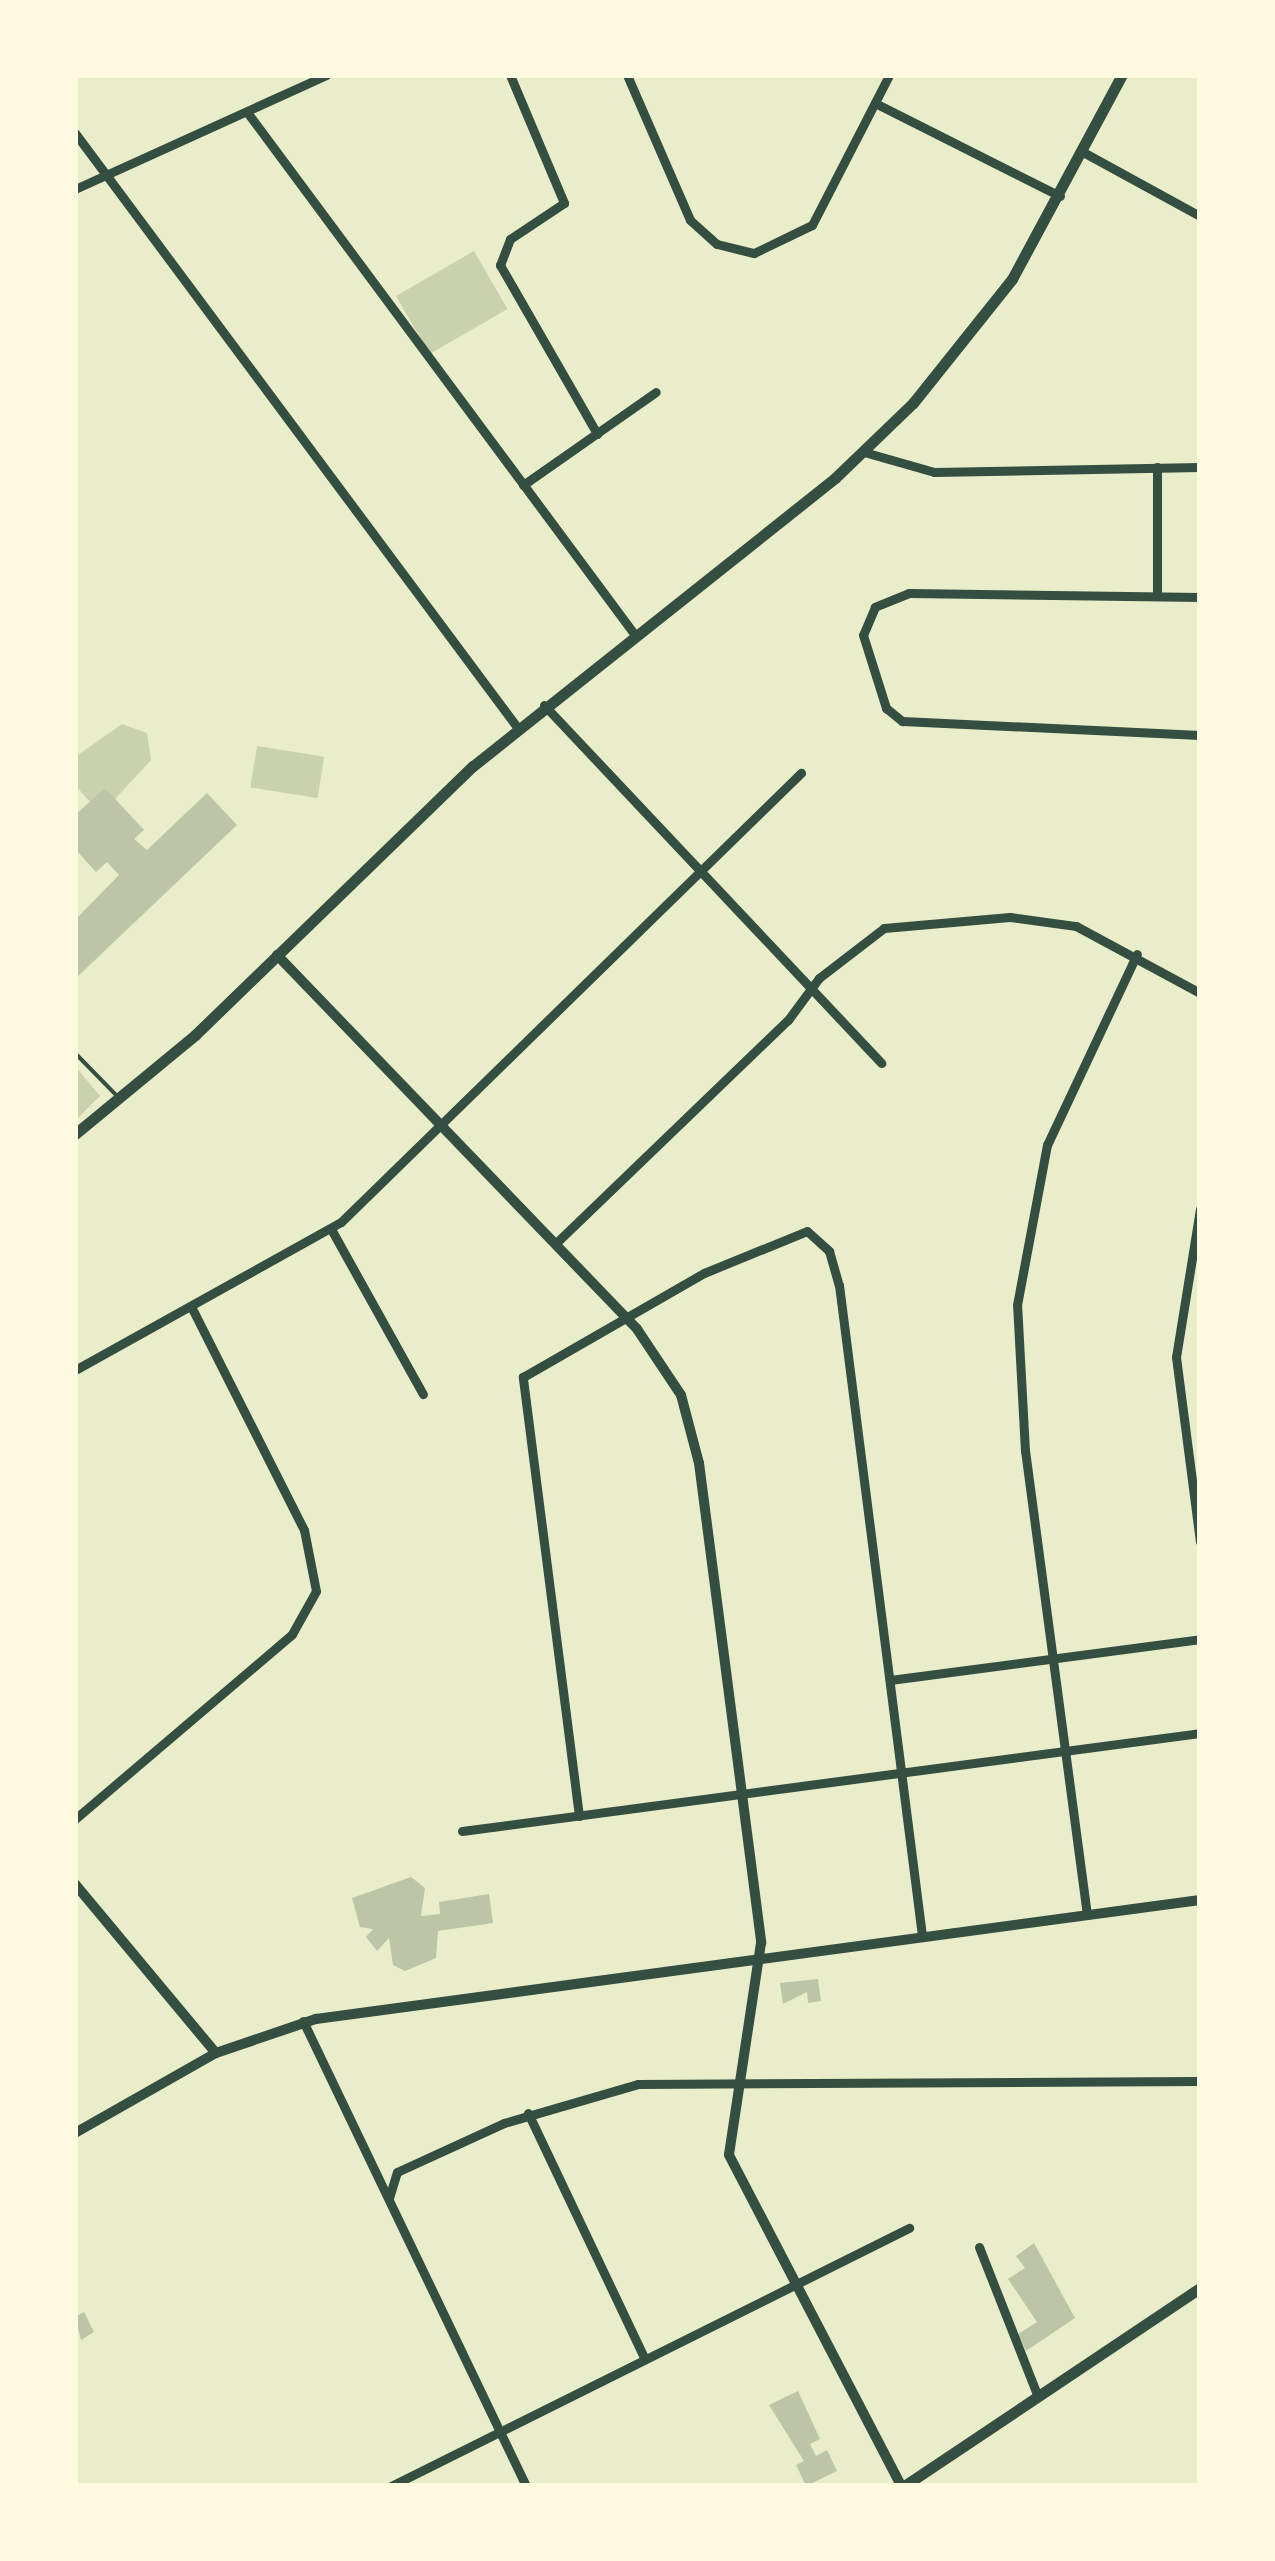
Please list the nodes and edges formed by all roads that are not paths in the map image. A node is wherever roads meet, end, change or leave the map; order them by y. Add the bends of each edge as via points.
1 (326, 75) edge
2 (510, 75) edge
3 (627, 75) edge
4 (890, 75) edge
5 (1122, 75) edge
6 (875, 103) junction
7 (247, 112) junction
8 (75, 133) edge
9 (1083, 152) junction
10 (108, 178) junction
11 (75, 189) edge
12 (1060, 196) junction
13 (1200, 216) edge
14 (656, 392) dead end
15 (597, 434) junction
16 (864, 452) junction
17 (1157, 467) junction
18 (1200, 467) edge
19 (523, 484) junction
20 (1157, 596) junction
21 (1200, 596) edge
22 (635, 635) junction
23 (544, 705) junction
24 (517, 727) junction
25 (1200, 734) edge
26 (802, 773) dead end
27 (703, 875) junction
28 (1137, 954) junction
29 (277, 956) junction
30 (810, 987) junction
31 (1200, 993) edge
32 (75, 1053) edge
33 (881, 1063) dead end
34 (120, 1098) junction
35 (442, 1127) junction
36 (75, 1134) edge
37 (1200, 1209) edge
38 (331, 1229) junction
39 (555, 1244) junction
40 (191, 1306) junction
41 (624, 1316) junction
42 (75, 1370) edge
43 (423, 1394) dead end
44 (1200, 1541) edge
45 (1200, 1639) edge
46 (1050, 1658) junction
47 (890, 1680) junction
48 (1200, 1734) edge
49 (1064, 1748) junction
50 (904, 1775) junction
51 (743, 1796) junction
52 (579, 1816) junction
53 (75, 1818) edge
54 (462, 1831) dead end
55 (75, 1884) edge
56 (1200, 1900) edge
57 (1087, 1915) junction
58 (922, 1936) junction
59 (759, 1958) junction
60 (303, 2022) junction
61 (216, 2054) junction
62 (1200, 2080) edge
63 (733, 2084) junction
64 (528, 2113) junction
65 (75, 2133) edge
66 (390, 2198) junction
67 (909, 2228) dead end
68 (979, 2248) dead end
69 (1200, 2288) edge
70 (794, 2290) junction
71 (645, 2359) junction
72 (1038, 2397) junction
73 (500, 2435) junction
74 (390, 2486) edge
75 (526, 2486) edge
76 (902, 2486) edge

1 - 7 street
2 - 15 street via 564,203 510,239 500,266
3 - 6 street via 690,220 717,244 743,252 778,248 812,225
4 - 6 street
5 - 9 main road
6 - 12 street
7 - 10 street
7 - 19 street
8 - 10 street
9 - 12 main road
9 - 13 street
10 - 11 street
10 - 24 street
12 - 16 main road via 970,338
14 - 15 street
15 - 19 street
16 - 17 street via 934,472
16 - 22 main road
17 - 18 street
17 - 20 street
19 - 22 street
20 - 21 street
20 - 25 street via 909,593 875,607 862,634 886,708 902,721
22 - 23 main road
23 - 24 main road
23 - 27 street
24 - 29 main road
26 - 27 street
27 - 30 street
27 - 35 street
28 - 30 street via 1055,922 925,920 870,936
28 - 31 street
28 - 46 street via 1054,1127 1020,1277 1020,1400
29 - 34 main road
29 - 35 street
30 - 33 street
30 - 39 street via 788,1020
32 - 34 lane
34 - 36 main road
35 - 38 street
35 - 39 street
37 - 44 street via 1176,1345
38 - 40 street
38 - 43 street
39 - 41 street
40 - 42 street
40 - 53 street via 304,1530 316,1591 292,1634
41 - 47 street via 784,1234 806,1231 824,1243 839,1285
41 - 51 street via 666,1368 694,1433
41 - 52 street via 534,1364 522,1383
45 - 46 street
46 - 47 street
46 - 49 street
47 - 50 street
48 - 49 street
49 - 50 street
49 - 57 street
50 - 51 street
50 - 58 street
51 - 52 street
51 - 59 street
52 - 54 street
55 - 61 street
56 - 57 street
57 - 58 street
58 - 59 street
59 - 60 street
59 - 63 street
60 - 61 street
60 - 66 street
61 - 65 street
62 - 63 street
63 - 64 street via 638,2084
63 - 70 street via 729,2154
64 - 66 street via 398,2172
64 - 71 street
66 - 73 street
67 - 70 street
68 - 72 street
69 - 72 main road
70 - 71 street
70 - 76 street
71 - 73 street
72 - 76 main road
73 - 74 street
73 - 75 street

